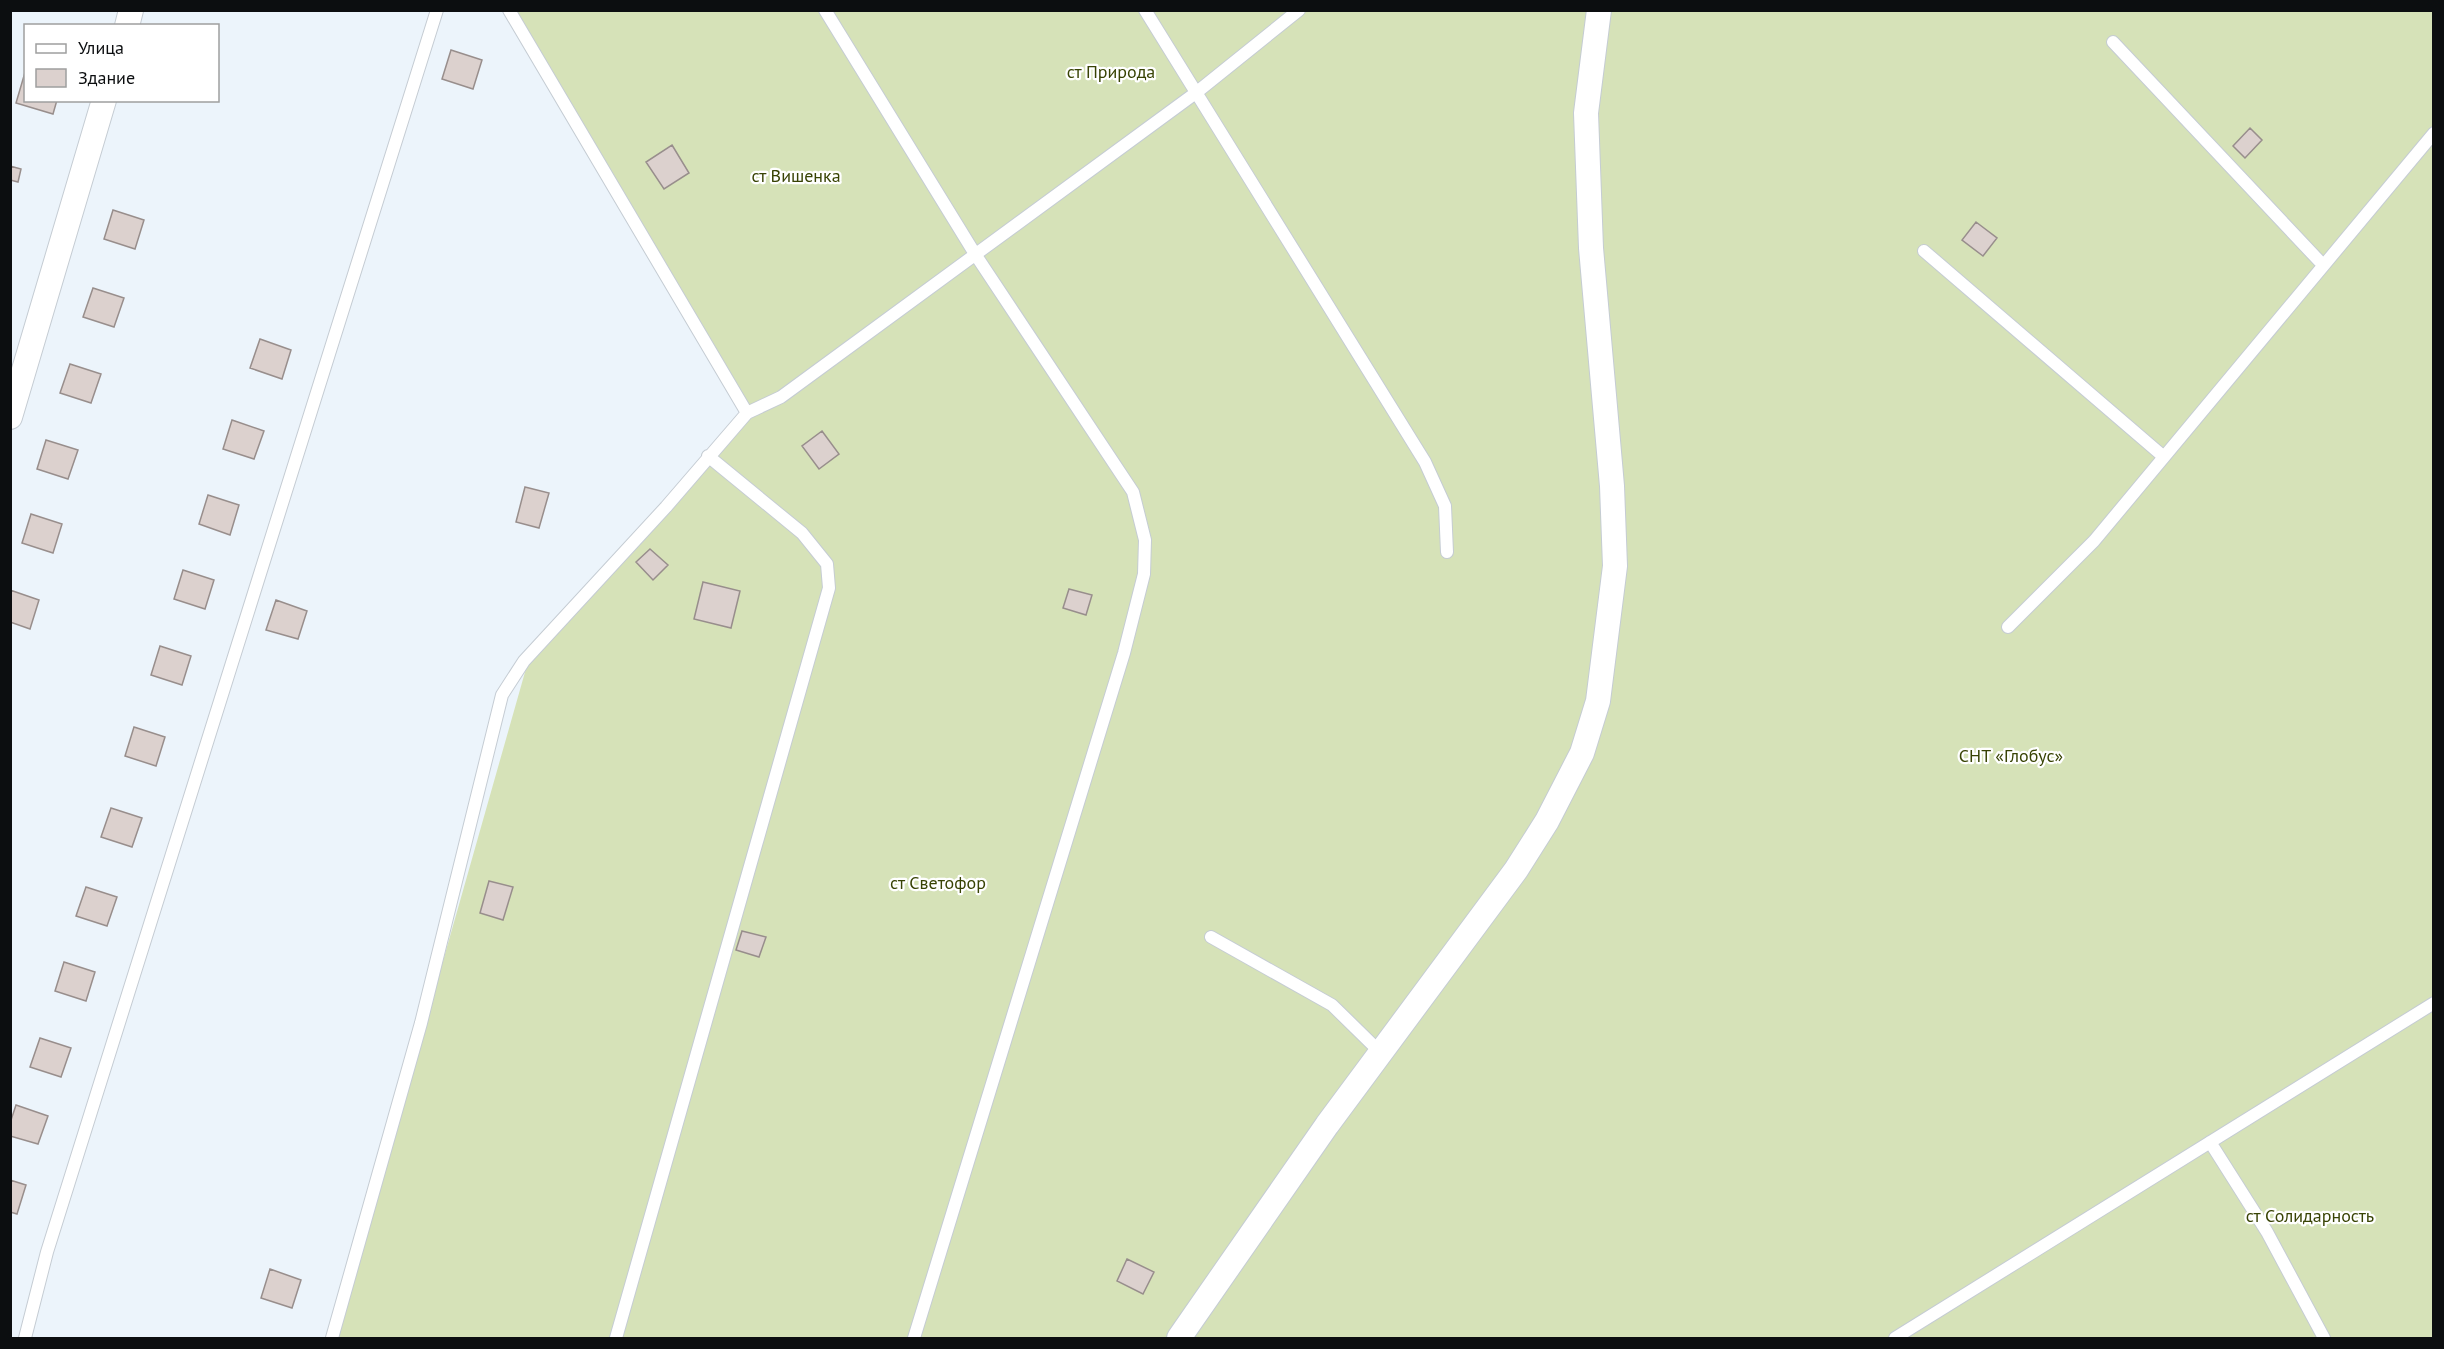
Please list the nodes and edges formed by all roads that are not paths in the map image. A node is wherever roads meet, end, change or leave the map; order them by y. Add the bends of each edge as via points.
1 (436, 10) edge
2 (509, 10) edge
3 (825, 10) edge
4 (1145, 10) edge
5 (1299, 10) edge
6 (1599, 10) edge
7 (2113, 42) dead end
8 (1197, 92) junction
9 (103, 102) edge
10 (2433, 133) edge
11 (1924, 251) dead end
12 (975, 254) junction
13 (2323, 265) junction
14 (747, 413) junction
15 (10, 417) edge
16 (708, 456) junction
17 (2164, 457) junction
18 (1447, 552) dead end
19 (2008, 627) dead end
20 (1211, 937) dead end
21 (2433, 1003) edge
22 (1381, 1053) junction
23 (2210, 1142) junction
24 (25, 1338) edge
25 (332, 1338) edge
26 (616, 1338) edge
27 (914, 1338) edge
28 (1179, 1338) edge
29 (1895, 1338) edge
30 (2324, 1338) edge

1 - 24 lane via 47,1252
2 - 14 lane
3 - 12 lane
4 - 8 lane
5 - 8 lane
6 - 22 street via 1586,113 1591,248 1612,486 1615,566 1599,701 1582,753 1534,841
7 - 13 lane
8 - 12 lane
8 - 18 lane via 1425,462 1445,506
9 - 15 street
10 - 13 lane
11 - 17 lane
12 - 14 lane via 781,397
12 - 27 lane via 1133,492 1145,540 1144,573 1124,653
13 - 17 lane
14 - 16 lane
16 - 25 lane via 524,662 502,695 421,1023
16 - 26 lane via 802,533 827,564 829,588
17 - 19 lane via 2094,542
20 - 22 lane via 1332,1005
21 - 23 lane
22 - 28 street
23 - 29 lane
23 - 30 lane via 2267,1232

